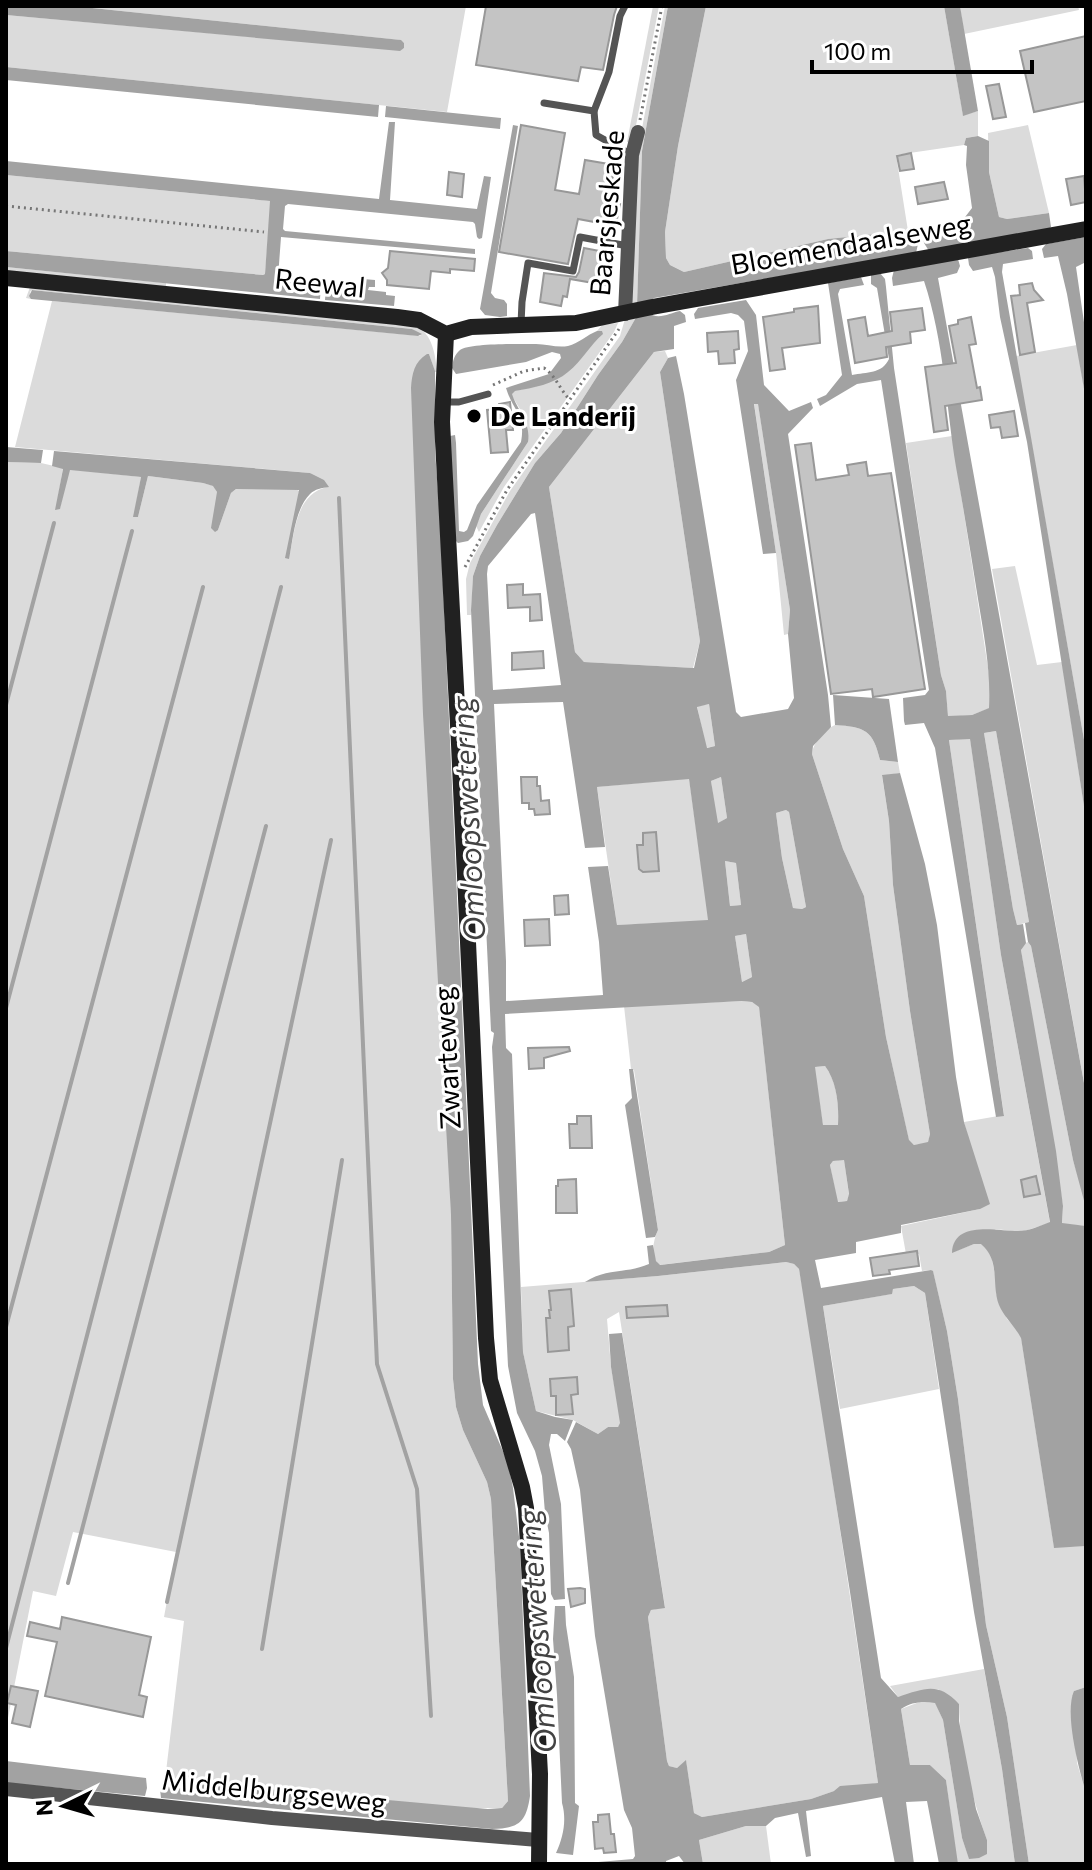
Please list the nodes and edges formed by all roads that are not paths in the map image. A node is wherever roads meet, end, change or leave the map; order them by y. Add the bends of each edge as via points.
1 (625, 6) edge
2 (544, 103) dead end
3 (594, 111) junction
4 (638, 132) road end
5 (632, 155) junction
6 (1086, 229) edge
7 (628, 246) junction
8 (6, 278) edge
9 (630, 313) junction
10 (521, 326) junction
11 (446, 334) junction
12 (488, 394) road end
13 (442, 402) junction
14 (6, 1789) edge
15 (538, 1840) junction
16 (539, 1864) edge

1 - 3 lane
2 - 3 lane
3 - 5 lane via 596,135
4 - 5 street, Baarsjeskade
5 - 7 street, Baarsjeskade
6 - 9 street, Bloemendaalseweg
7 - 9 street, Baarsjeskade
7 - 10 lane via 580,237 573,271 528,263
8 - 11 street, Reewal via 397,317 419,320
9 - 10 street
10 - 11 street via 471,327
11 - 13 street, Zwarteweg
12 - 13 lane
13 - 15 street, Zwarteweg via 470,863 490,1380 526,1508 540,1774
14 - 15 street, Middelburgseweg
15 - 16 street, Zwarteweg

